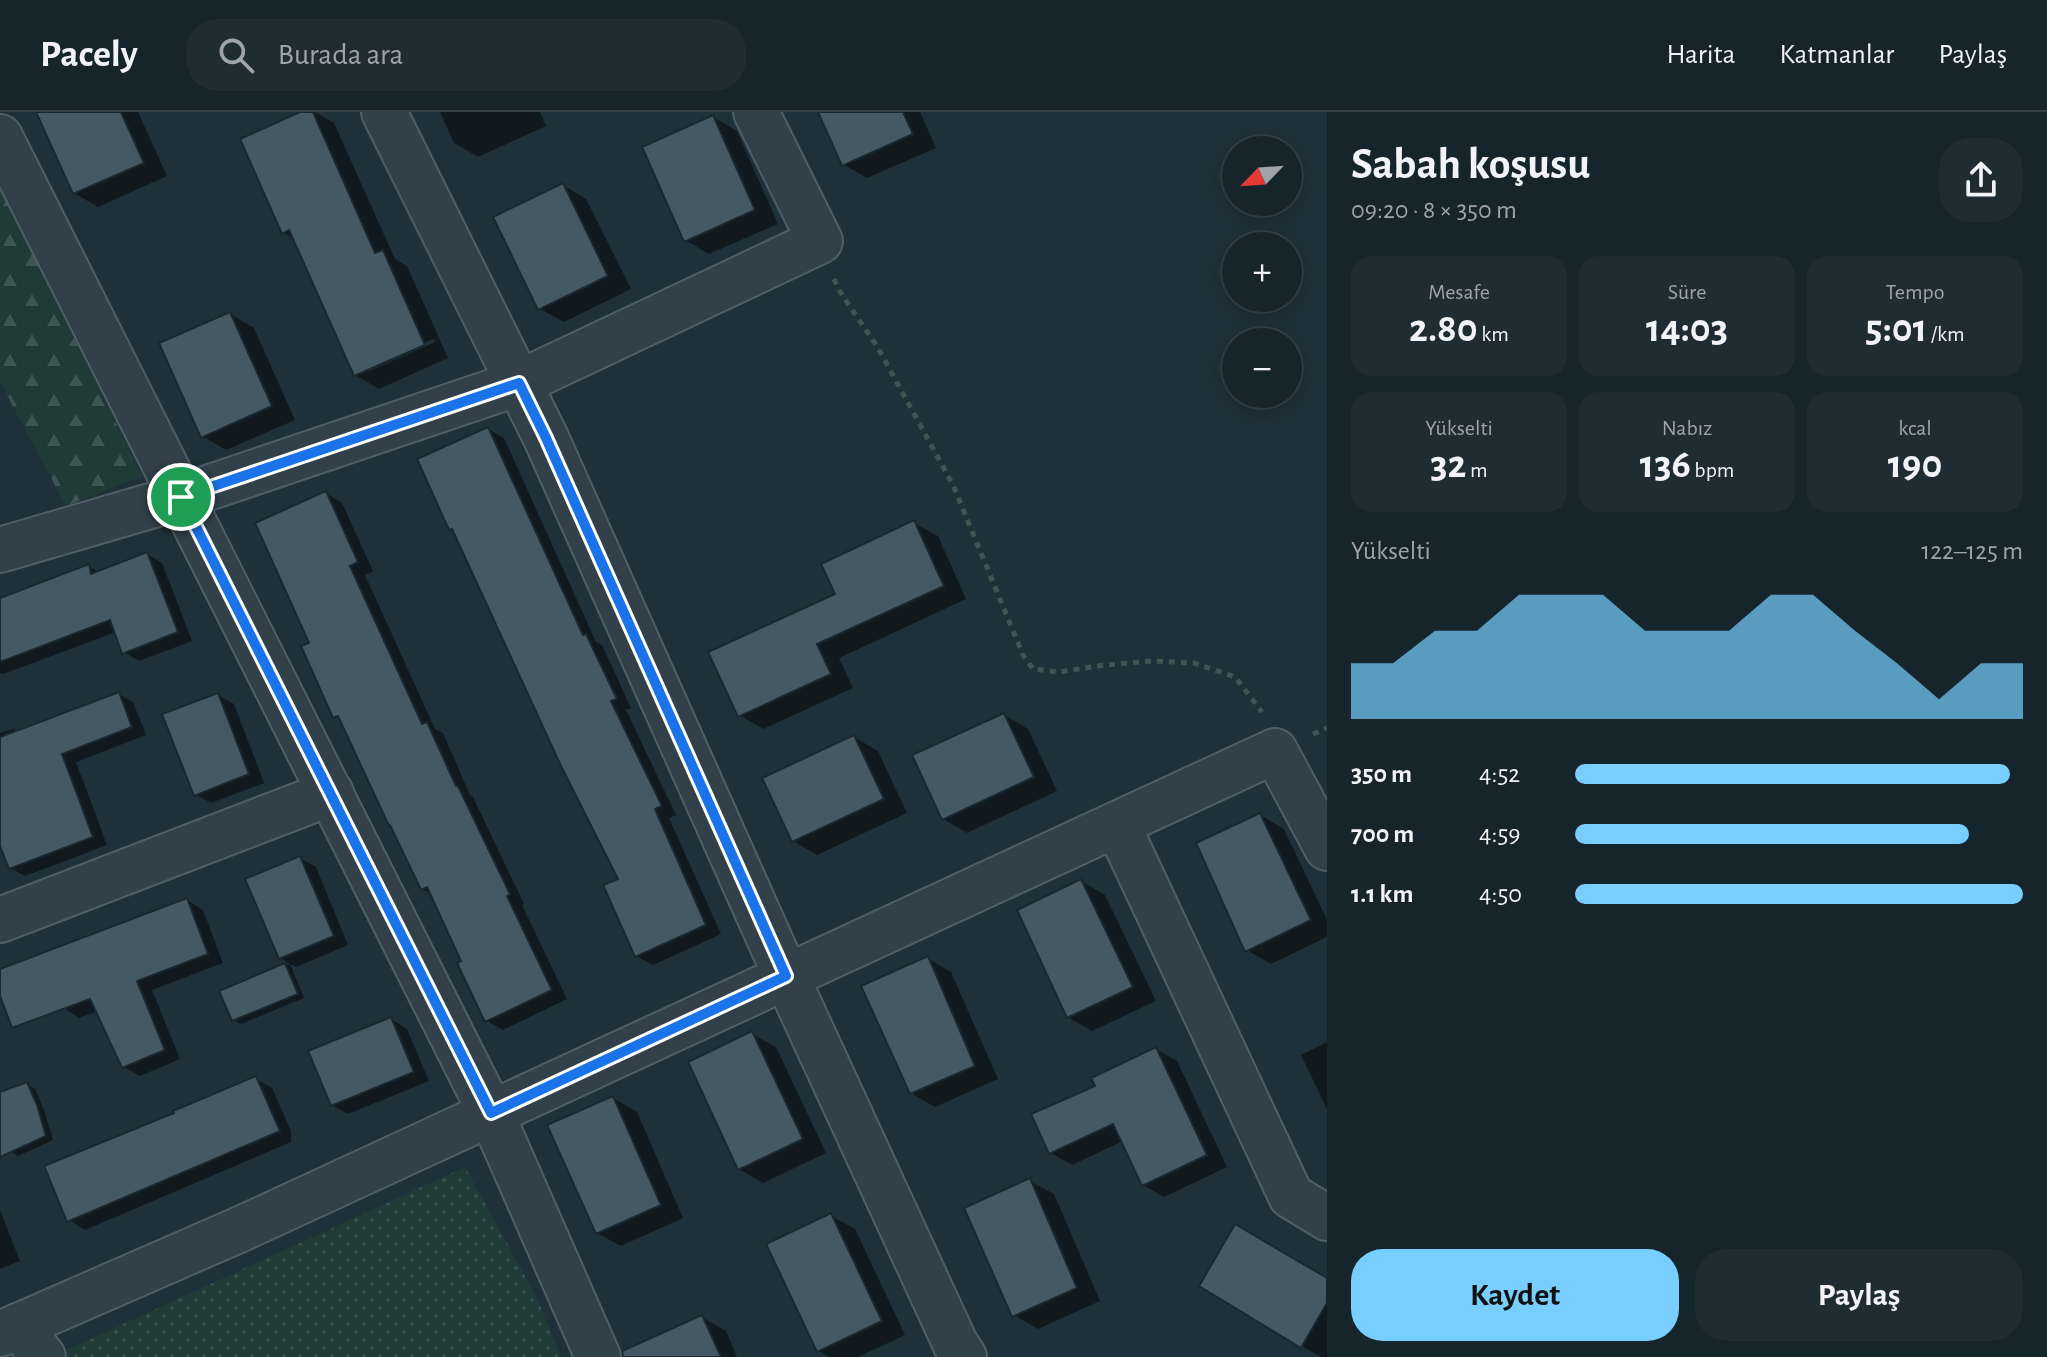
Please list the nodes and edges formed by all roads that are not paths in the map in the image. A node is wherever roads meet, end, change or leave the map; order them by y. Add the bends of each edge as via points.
1 (384, 112) edge
2 (756, 112) edge
3 (0, 137) edge
4 (519, 383) junction
5 (181, 497) junction
6 (0, 550) edge
7 (331, 793) junction
8 (1117, 824) junction
9 (1327, 848) edge
10 (0, 920) edge
11 (786, 976) junction
12 (491, 1113) junction
13 (1327, 1218) edge
14 (21, 1339) edge
15 (598, 1357) edge
16 (964, 1357) edge

1 - 4 street
2 - 4 street via 820,241
3 - 5 street
4 - 5 street
4 - 11 street
5 - 6 street
5 - 7 street
7 - 10 street
7 - 12 street
8 - 9 street via 1275,751
8 - 11 street
8 - 13 street via 1291,1196
11 - 12 street
11 - 16 street
12 - 14 street
12 - 15 street

